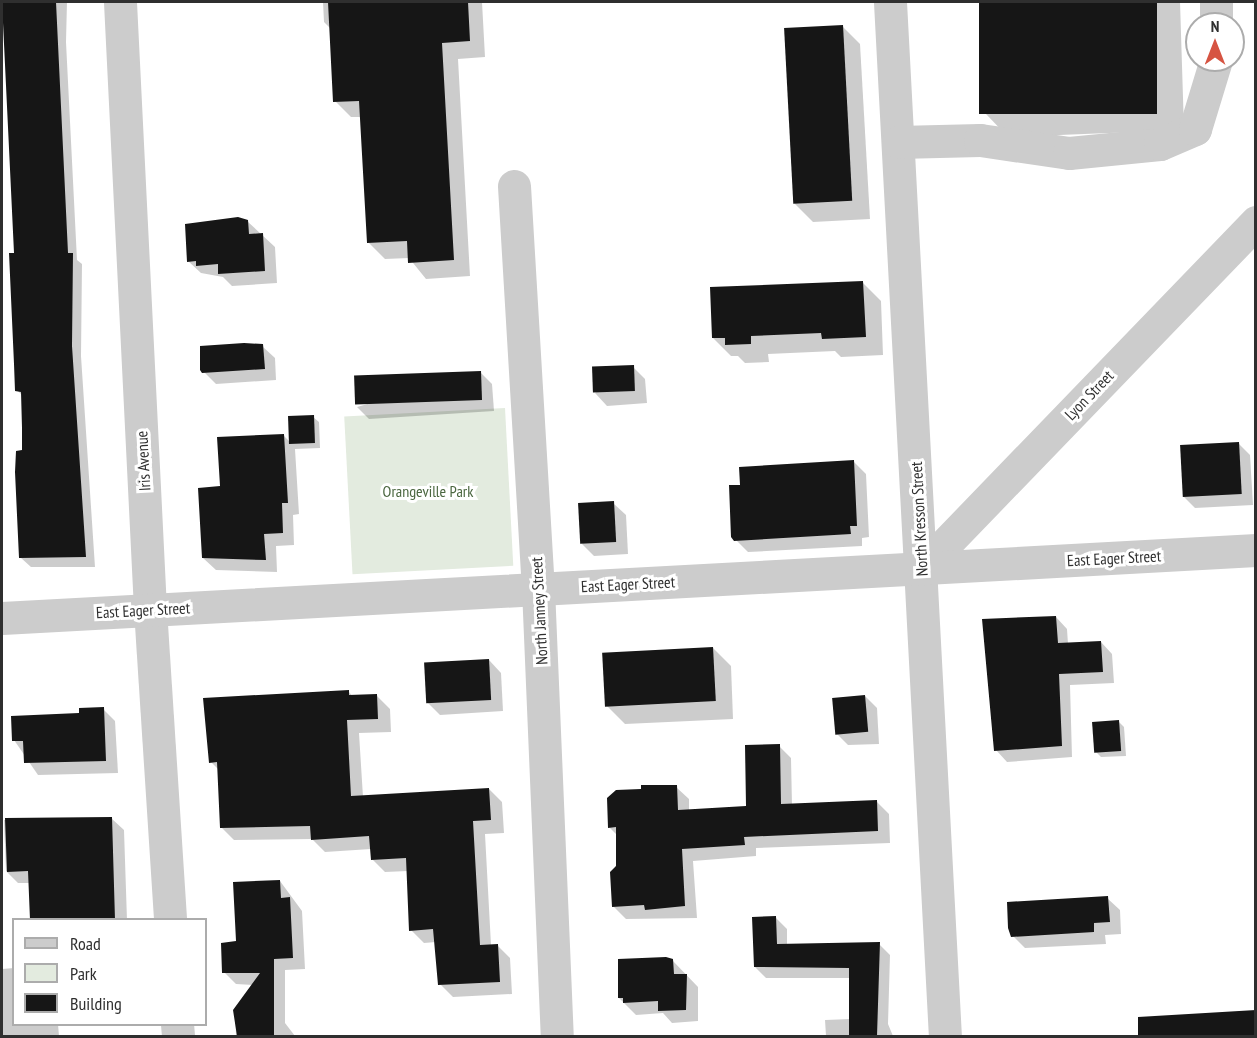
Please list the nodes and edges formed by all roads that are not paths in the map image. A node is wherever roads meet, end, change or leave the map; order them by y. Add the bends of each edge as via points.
1 (120, 2) edge
2 (890, 2) edge
3 (1212, 72) edge
4 (898, 142) junction
5 (514, 186) dead end
6 (1256, 222) edge
7 (1256, 550) edge
8 (922, 568) junction
9 (538, 588) junction
10 (150, 609) junction
11 (2, 618) edge
12 (170, 918) edge
13 (557, 1036) edge
14 (945, 1036) edge

1 - 10 street, Iris Avenue
2 - 4 street, North Kresson Street
3 - 4 street via 1195,129 1160,144 1069,153 980,140
4 - 8 street, North Kresson Street
5 - 9 street, North Janney Street
6 - 8 street, Lyon Street
7 - 8 street, East Eager Street
8 - 9 street, East Eager Street
8 - 14 street, North Kresson Street
9 - 10 street, East Eager Street
9 - 13 street, North Janney Street
10 - 11 street, East Eager Street
10 - 12 street, Iris Avenue

